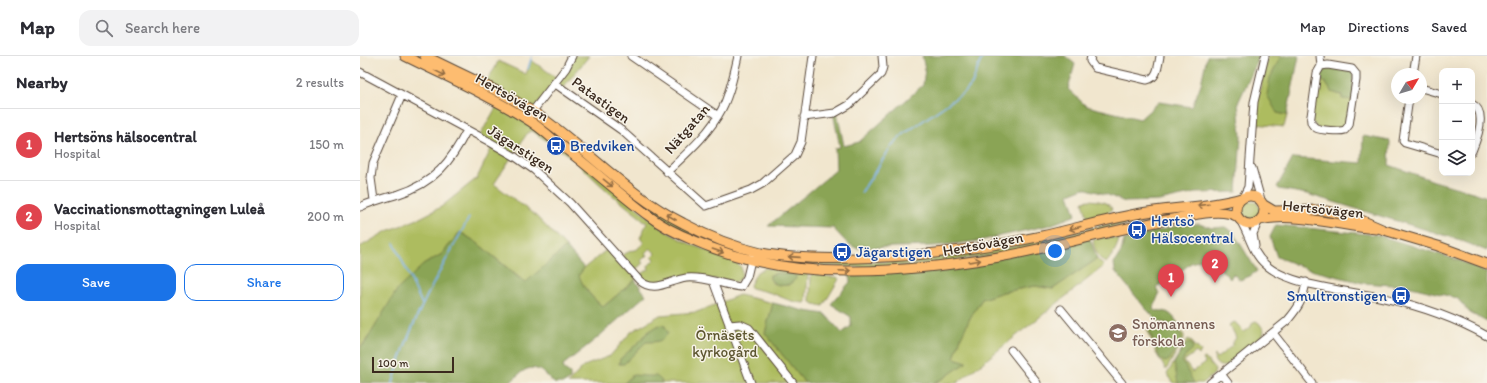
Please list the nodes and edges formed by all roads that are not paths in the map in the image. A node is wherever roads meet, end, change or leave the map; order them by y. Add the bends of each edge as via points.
1 (405, 56) edge
2 (425, 56) edge
3 (572, 56) edge
4 (631, 56) edge
5 (738, 56) edge
6 (813, 56) edge
7 (882, 56) edge
8 (1091, 56) edge
9 (1160, 56) edge
10 (1265, 56) edge
11 (1320, 56) edge
12 (1416, 56) edge
13 (1321, 66) junction
14 (1414, 68) edge
15 (360, 72) edge
16 (554, 83) junction
17 (1427, 90) edge
18 (1439, 93) edge
19 (402, 95) junction
20 (1408, 104) edge
21 (1475, 106) edge
22 (529, 115) junction
23 (718, 116) junction
24 (804, 117) junction
25 (467, 130) junction
26 (1475, 144) edge
27 (1439, 153) edge
28 (1251, 158) junction
29 (667, 172) junction
30 (1242, 198) junction
31 (374, 200) junction
32 (1262, 202) junction
33 (360, 207) edge
34 (1239, 218) junction
35 (1259, 221) junction
36 (1384, 230) junction
37 (752, 250) junction
38 (1255, 250) junction
39 (752, 261) junction
40 (1487, 264) edge
41 (713, 281) junction
42 (1306, 282) junction
43 (1061, 309) dead end
44 (729, 325) junction
45 (1273, 333) junction
46 (1487, 336) edge
47 (1011, 350) dead end
48 (1221, 374) junction
49 (751, 383) edge
50 (794, 383) edge
51 (1037, 383) edge
52 (1122, 383) edge
53 (1210, 383) edge
54 (1228, 383) edge
55 (1312, 383) edge

1 -> 22 main road, Hertsövägen
2 - 22 main road, Hertsövägen via 498,93
3 - 16 street
4 - 23 street
5 - 23 street, Nätgatan via 729,90
6 - 24 street
7 - 24 street via 881,74 849,105 834,113
8 - 9 street via 1090,61 1095,68 1150,80 1156,74
10 - 28 street via 1254,102
11 - 13 street
12 - 14 street
13 - 13 street via 1328,64 1352,69 1356,74 1349,125 1345,130 1317,128 1311,123 1317,73
15 - 19 street, Jägarstigen
16 - 22 street
16 - 29 street, Patastigen via 621,130
17 - 18 street
19 - 25 street, Jägarstigen
19 - 31 street via 373,163 371,178
20 - 27 street via 1403,141
21 - 26 street via 1484,118
37 -> 22 main road, Hertsövägen via 695,229 655,207 630,190 565,135
22 -> 39 main road, Hertsövägen via 651,218 711,249
23 - 29 street, Nätgatan via 695,145
24 - 29 street, Patastigen via 797,152 765,182 751,190 706,206
25 - 31 street via 446,164 428,180 413,189
25 - 41 street, Jägarstigen via 514,156 552,186 646,286 654,287 690,278
28 - 30 street via 1248,187
28 - 32 street via 1253,175
30 - 32 main road via 1250,195
30 - 34 main road via 1236,206
30 -> 37 main road, Hertsövägen via 1139,213 1044,236 931,255 817,259 787,257
31 - 33 street
32 - 35 main road via 1264,213
32 - 36 main road, Hertsövägen via 1274,211 1320,210 1361,220
34 - 35 main road via 1248,224
34 - 38 street
39 -> 34 main road, Hertsövägen via 810,270 855,271 950,265 1001,257 1111,231 1205,214 1224,212
35 - 36 main road, Hertsövägen via 1279,218 1302,219
35 - 38 street via 1253,234
36 - 40 main road, Hertsövägen
37 - 39 street, Jägarstigen
38 - 42 street via 1269,268 1283,276
39 - 41 street, Jägarstigen via 748,277 741,287
41 - 44 street
42 - 45 street via 1298,308
42 - 46 street via 1414,306 1449,318
43 - 52 street
44 - 49 street
44 - 50 street via 740,324 749,328
45 - 48 street
45 - 55 street
47 - 51 street
48 - 53 street
48 - 54 street

